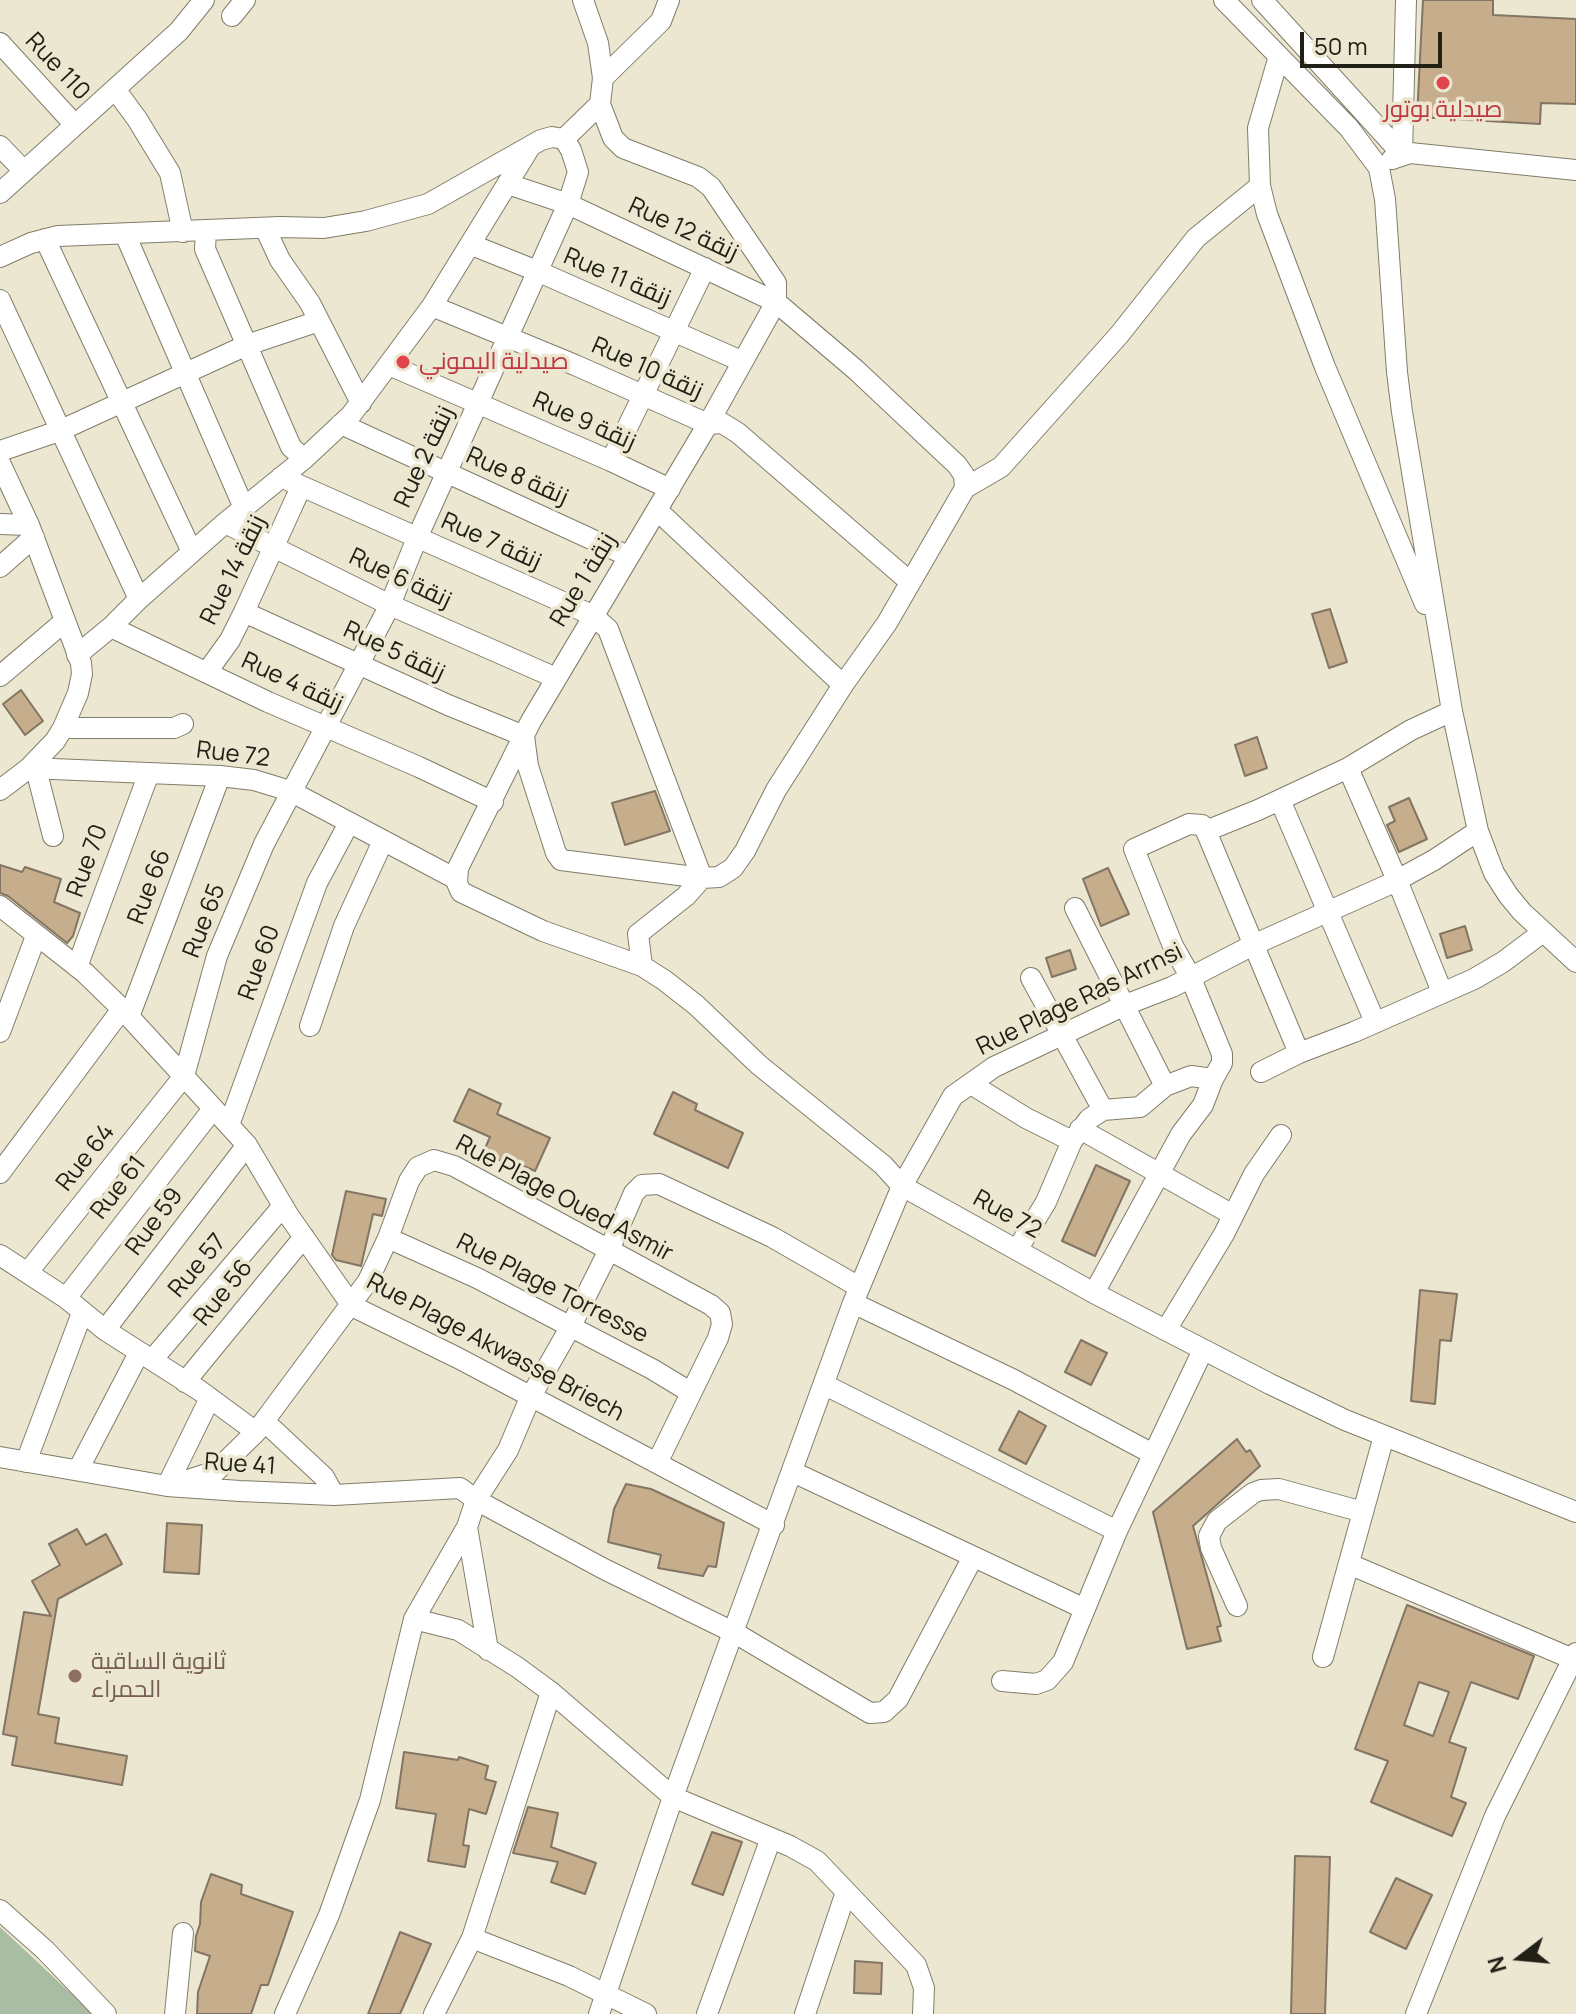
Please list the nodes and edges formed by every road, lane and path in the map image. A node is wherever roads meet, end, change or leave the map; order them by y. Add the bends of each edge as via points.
1 (204, 0) edge
2 (583, 0) edge
3 (669, 0) edge
4 (1224, 0) edge
5 (1262, 0) edge
6 (1406, 0) edge
7 (0, 43) edge
8 (1279, 56) junction
9 (603, 78) junction
10 (115, 89) junction
11 (600, 104) junction
12 (75, 125) junction
13 (564, 139) junction
14 (0, 146) edge
15 (530, 147) junction
16 (1402, 154) junction
17 (1379, 168) junction
18 (1576, 170) edge
19 (24, 171) junction
20 (508, 184) junction
21 (1260, 186) junction
22 (0, 193) edge
23 (568, 204) junction
24 (265, 228) junction
25 (206, 231) junction
26 (183, 232) junction
27 (125, 234) junction
28 (45, 239) junction
29 (472, 245) junction
30 (0, 257) edge
31 (705, 268) junction
32 (537, 271) junction
33 (0, 300) edge
34 (776, 302) junction
35 (432, 306) junction
36 (319, 321) junction
37 (674, 331) junction
38 (508, 337) junction
39 (247, 345) junction
40 (741, 361) junction
41 (389, 365) junction
42 (185, 374) junction
43 (644, 395) junction
44 (121, 401) junction
45 (361, 403) junction
46 (478, 403) junction
47 (341, 424) junction
48 (708, 424) junction
49 (59, 431) junction
50 (0, 451) edge
51 (304, 459) junction
52 (611, 461) junction
53 (0, 463) edge
54 (445, 474) junction
55 (281, 477) junction
56 (301, 487) junction
57 (965, 488) junction
58 (670, 489) junction
59 (244, 508) junction
60 (657, 510) junction
61 (225, 523) junction
62 (0, 524) edge
63 (32, 531) junction
64 (417, 538) junction
65 (274, 549) junction
66 (192, 552) junction
67 (628, 556) junction
68 (0, 567) edge
69 (910, 582) junction
70 (139, 599) junction
71 (390, 605) junction
72 (244, 612) junction
73 (592, 615) junction
74 (65, 621) junction
75 (111, 627) junction
76 (1440, 641) junction
77 (77, 655) junction
78 (359, 664) junction
79 (207, 672) junction
80 (0, 676) edge
81 (556, 678) junction
82 (843, 685) junction
83 (1452, 711) junction
84 (183, 724) dead end
85 (323, 727) junction
86 (63, 728) junction
87 (524, 736) junction
88 (32, 768) junction
89 (1348, 768) junction
90 (149, 773) junction
91 (220, 776) junction
92 (0, 790) edge
93 (290, 791) junction
94 (1280, 800) junction
95 (493, 802) junction
96 (349, 823) junction
97 (1206, 831) junction
98 (1478, 831) junction
99 (53, 836) dead end
100 (383, 841) junction
101 (702, 878) junction
102 (1397, 880) junction
103 (458, 885) junction
104 (0, 906) edge
105 (1075, 908) dead end
106 (1329, 912) junction
107 (1543, 932) junction
108 (36, 936) junction
109 (1253, 945) junction
110 (1576, 962) edge
111 (642, 966) junction
112 (77, 967) junction
113 (1190, 976) junction
114 (1031, 978) dead end
115 (1442, 992) junction
116 (1125, 1005) junction
117 (126, 1013) junction
118 (1375, 1022) junction
119 (310, 1026) dead end
120 (0, 1032) edge
121 (1063, 1033) junction
122 (1299, 1053) junction
123 (1261, 1072) dead end
124 (184, 1076) junction
125 (1213, 1079) junction
126 (971, 1084) junction
127 (1165, 1086) junction
128 (213, 1109) junction
129 (1103, 1110) junction
130 (229, 1125) junction
131 (1076, 1135) junction
132 (1281, 1135) dead end
133 (247, 1145) junction
134 (0, 1173) edge
135 (1160, 1173) junction
136 (902, 1186) junction
137 (283, 1206) junction
138 (1233, 1215) junction
139 (304, 1237) junction
140 (388, 1238) junction
141 (609, 1250) junction
142 (1017, 1250) junction
143 (0, 1255) edge
144 (28, 1272) junction
145 (1094, 1293) junction
146 (856, 1295) junction
147 (66, 1298) junction
148 (352, 1306) junction
149 (82, 1313) junction
150 (571, 1326) junction
151 (105, 1330) junction
152 (1166, 1330) junction
153 (1203, 1350) junction
154 (145, 1356) junction
155 (185, 1382) junction
156 (825, 1385) junction
157 (690, 1392) junction
158 (210, 1398) junction
159 (530, 1398) junction
160 (260, 1426) junction
161 (1384, 1436) junction
162 (1153, 1454) junction
163 (0, 1457) edge
164 (26, 1462) junction
165 (657, 1463) junction
166 (78, 1470) junction
167 (793, 1472) junction
168 (167, 1486) junction
169 (334, 1495) junction
170 (476, 1500) junction
171 (1363, 1512) junction
172 (1576, 1512) edge
173 (774, 1525) junction
174 (467, 1527) junction
175 (1117, 1531) junction
176 (973, 1557) junction
177 (1349, 1564) junction
178 (1237, 1606) dead end
179 (1085, 1609) junction
180 (414, 1619) junction
181 (735, 1633) junction
182 (488, 1650) junction
183 (1574, 1656) edge
184 (1323, 1657) dead end
185 (1002, 1681) dead end
186 (551, 1692) junction
187 (673, 1797) junction
188 (771, 1838) junction
189 (846, 1892) junction
190 (0, 1910) edge
191 (183, 1933) dead end
192 (472, 1938) junction
193 (606, 1994) junction
194 (106, 2014) edge
195 (175, 2014) edge
196 (285, 2014) edge
197 (434, 2014) edge
198 (599, 2014) edge
199 (646, 2014) edge
200 (707, 2014) edge
201 (805, 2014) edge
202 (923, 2014) edge
203 (1416, 2014) edge

1 - 10 street via 188,22
2 - 9 street
3 - 9 street via 661,21
4 - 8 street
5 - 16 street
6 - 16 street
7 - 12 street, Rue 110
8 - 17 street
8 - 21 street via 1258,128
9 - 11 street
10 - 12 street
10 - 26 street via 170,173
11 - 13 street
11 - 34 street via 613,138 623,148 711,187 776,283
12 - 19 street
13 - 15 street via 552,137
13 - 23 street, Rue 2 زنقة via 578,172
14 - 19 street
15 - 20 street
15 - 24 street via 412,210 337,227
16 - 17 street
16 - 18 street
17 - 76 street via 1397,372
19 - 22 street
20 - 23 street, Rue 12 زنقة
20 - 29 street
21 - 57 street via 1196,238 1119,335 1001,467
21 - 76 street via 1325,367
23 - 31 street, Rue 12 زنقة
23 - 32 street, Rue 2 زنقة
24 - 25 street
24 - 36 street
25 - 26 street
25 - 39 street via 205,249
26 - 27 street
27 - 28 street
27 - 42 street
28 - 30 street
28 - 44 street
29 - 32 street, Rue 11 زنقة
29 - 35 street
31 - 34 street, Rue 12 زنقة
31 - 37 street
32 - 37 street, Rue 11 زنقة
32 - 38 street, Rue 2 زنقة
33 - 49 street
34 - 40 street, Rue 1 زنقة
34 - 57 street, Rue 12 زنقة via 957,465
35 - 38 street, Rue 10 زنقة
35 - 41 street
36 - 39 street
36 - 45 street
37 - 40 street, Rue 11 زنقة
37 - 43 street
38 - 43 street, Rue 10 زنقة
38 - 46 street, Rue 2 زنقة
39 - 42 street
39 - 51 street via 291,447
40 - 48 street, Rue 1 زنقة
41 - 45 street
41 - 46 street, Rue 9 زنقة
42 - 44 street
42 - 59 street
43 - 48 street, Rue 10 زنقة
43 - 52 street
44 - 49 street
44 - 66 street
45 - 47 street
46 - 52 street, Rue 9 زنقة
46 - 54 street, Rue 2 زنقة
47 - 51 street
47 - 54 street, Rue 8 زنقة
48 - 58 street, Rue 1 زنقة
48 - 69 street, Rue 10 زنقة via 722,423 738,433
49 - 50 street
49 - 70 street
51 - 55 street
52 - 58 street, Rue 9 زنقة
53 - 63 street
54 - 64 street, Rue 2 زنقة
54 - 67 street, Rue 8 زنقة
55 - 56 street, Rue 7 زنقة
55 - 59 street
56 - 64 street, Rue 7 زنقة
56 - 65 street, Rue 14 زنقة
57 - 69 street
58 - 60 street, Rue 1 زنقة
59 - 61 street
60 - 67 street, Rue 1 زنقة
60 - 82 street
61 - 65 street, Rue 6 زنقة
61 - 66 street
62 - 63 street
63 - 68 street
63 - 74 street
64 - 71 street, Rue 2 زنقة
64 - 73 street, Rue 7 زنقة
65 - 71 street, Rue 6 زنقة
65 - 72 street, Rue 14 زنقة
66 - 70 street
67 - 73 street, Rue 1 زنقة
69 - 82 street
70 - 75 street
71 - 78 street, Rue 2 زنقة
71 - 81 street, Rue 6 زنقة
72 - 78 street, Rue 5 زنقة
72 - 79 street, Rue 14 زنقة
73 - 81 street, Rue 1 زنقة
73 - 101 street via 608,629
74 - 77 street
74 - 80 street
75 - 77 street
75 - 79 street, Rue 4 زنقة
76 - 83 street
77 - 86 street via 82,680
78 - 85 street, Rue 2 زنقة
78 - 87 street, Rue 5 زنقة
79 - 85 street, Rue 4 زنقة
81 - 87 street, Rue 1 زنقة
82 - 101 street via 733,868 719,877
83 - 89 street
83 - 98 street
84 - 86 street
85 - 93 street, Rue 2 زنقة
85 - 95 street, Rue 4 زنقة
86 - 88 street
87 - 95 street, Rue 1 زنقة
87 - 101 street via 528,766 561,860
88 - 90 street, Rue 72
88 - 92 street
88 - 99 street
89 - 94 street
89 - 102 street
90 - 91 street, Rue 72
90 - 112 street, Rue 70
91 - 93 street, Rue 72
91 - 117 street, Rue 66
93 - 96 street, Rue 72
93 - 124 street, Rue 65 via 217,956
94 - 97 street
94 - 106 street
95 - 103 street, Rue 1 زنقة via 466,851
96 - 100 street, Rue 72
96 - 130 street, Rue 60 via 317,883
97 - 109 street
97 - 113 street via 1202,825 1189,824 1134,851
98 - 102 street, Rue Plage Ras Arrnsi
98 - 107 street via 1508,895
100 - 103 street, Rue 72
100 - 119 street via 344,926
101 - 111 street via 638,934
102 - 106 street, Rue Plage Ras Arrnsi
102 - 115 street
103 - 111 street, Rue 72 via 543,931
104 - 108 street, Rue Plage Akwasse Briech
105 - 116 street
106 - 109 street, Rue Plage Ras Arrnsi
106 - 118 street
107 - 110 street
107 - 115 street via 1483,974
108 - 112 street, Rue Plage Akwasse Briech
108 - 120 street
109 - 113 street, Rue Plage Ras Arrnsi
109 - 122 street
111 - 136 street, Rue 72 via 696,1005
112 - 117 street, Rue Plage Akwasse Briech
113 - 116 street, Rue Plage Ras Arrnsi
113 - 125 street via 1222,1054
114 - 121 street
115 - 118 street
116 - 121 street, Rue Plage Ras Arrnsi
116 - 127 street
117 - 124 street, Rue Plage Akwasse Briech
117 - 134 street, Rue 66
118 - 122 street
121 - 126 street, Rue Plage Ras Arrnsi
121 - 129 street
122 - 123 street
124 - 128 street, Rue Plage Akwasse Briech
124 - 144 street, Rue 64
125 - 127 street via 1191,1076
125 - 135 street via 1203,1105
126 - 131 street via 1026,1118
126 - 136 street, Rue Plage Ras Arrnsi via 945,1107
127 - 129 street via 1140,1107
128 - 130 street, Rue Plage Akwasse Briech
128 - 147 street, Rue 61
129 - 131 street
130 - 133 street, Rue Plage Akwasse Briech
131 - 135 street
131 - 142 street
132 - 138 street
133 - 137 street, Rue Plage Akwasse Briech
133 - 151 street, Rue 59
135 - 138 street
135 - 145 street
136 - 142 street, Rue 72
136 - 146 street, Rue Plage Ras Arrnsi
137 - 139 street, Rue Plage Akwasse Briech
137 - 154 street, Rue 57
138 - 152 street
139 - 148 street, Rue Plage Akwasse Briech
139 - 155 street, Rue 56
140 - 141 street, Rue Plage Oued Asmir via 418,1167 442,1162
140 - 148 street
140 - 150 street, Rue Plage Torresse
141 - 146 street via 634,1193 642,1185 659,1184 772,1237
141 - 150 street
141 - 157 street, Rue Plage Oued Asmir via 720,1313 718,1338
142 - 145 street, Rue 72
143 - 144 street
144 - 147 street
145 - 152 street, Rue 72
146 - 156 street, Rue Plage Ras Arrnsi
146 - 162 street
147 - 149 street
148 - 159 street, Rue Plage Akwasse Briech
148 - 160 street
149 - 151 street
149 - 164 street
150 - 157 street, Rue Plage Torresse
150 - 159 street
151 - 154 street
152 - 153 street, Rue 72
153 - 161 street, Rue 72
153 - 162 street
154 - 155 street
154 - 166 street
155 - 158 street
156 - 167 street, Rue Plage Ras Arrnsi
156 - 175 street
157 - 165 street
158 - 160 street
158 - 168 street
159 - 165 street, Rue Plage Akwasse Briech
159 - 170 street via 508,1450
160 - 168 street via 216,1471
160 - 169 street via 324,1477
161 - 171 street
161 - 172 street, Rue 72
162 - 175 street
163 - 164 street, Rue 41
164 - 166 street, Rue 41
165 - 173 street, Rue Plage Akwasse Briech
166 - 168 street, Rue 41
167 - 173 street, Rue Plage Ras Arrnsi
167 - 176 street
168 - 169 street, Rue 41
169 - 170 street, Rue 41 via 460,1488
170 - 174 street
170 - 181 street, Rue 41
171 - 177 street
171 - 178 street via 1279,1489 1253,1493 1213,1525 1209,1536
173 - 181 street, Rue Plage Ras Arrnsi
174 - 180 street
174 - 182 street
175 - 179 street
176 - 179 street
176 - 181 street, Rue 41 via 907,1684 884,1712 862,1709
177 - 183 street
177 - 184 street
179 - 185 street via 1056,1672 1036,1684
180 - 182 street via 458,1630
180 - 196 street via 370,1800 329,1915
181 - 187 street, Rue Plage Ras Arrnsi
182 - 186 street
183 - 203 street via 1501,1802
186 - 187 street
186 - 192 street
187 - 188 street
187 - 193 street, Rue Plage Ras Arrnsi
188 - 189 street via 817,1861
188 - 200 street
189 - 201 street
189 - 202 street via 916,1965 924,1988
190 - 194 street
191 - 195 street
192 - 193 street
192 - 197 street
193 - 198 street, Rue Plage Ras Arrnsi
193 - 199 street

